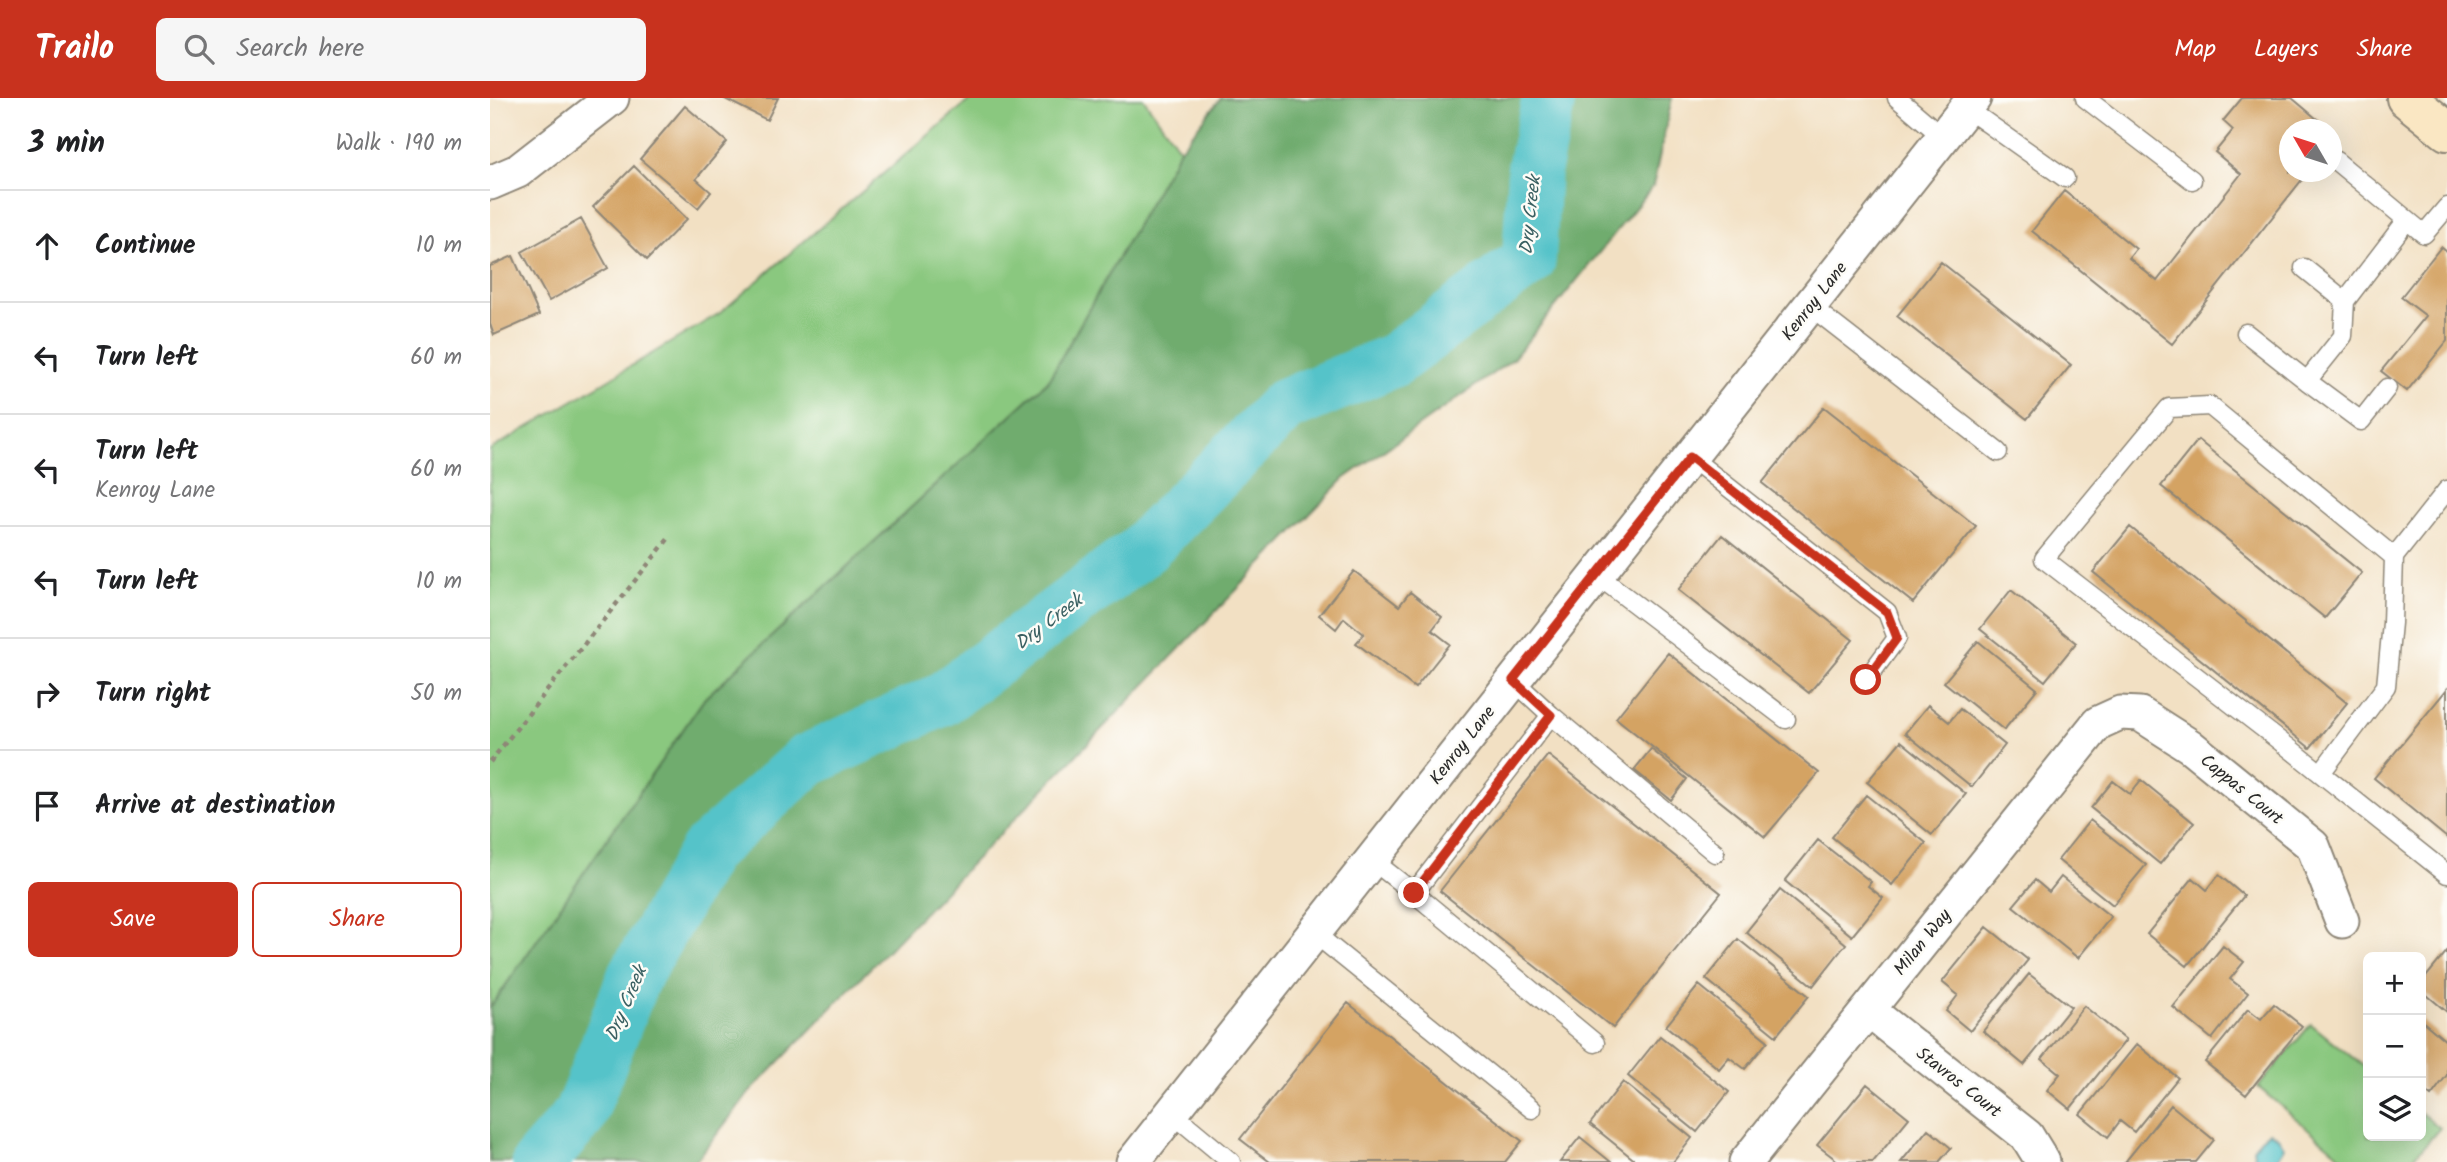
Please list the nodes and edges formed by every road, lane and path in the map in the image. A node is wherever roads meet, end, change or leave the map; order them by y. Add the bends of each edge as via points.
1 (1897, 98) edge
2 (2085, 98) edge
3 (611, 99) edge
4 (1970, 103) edge
5 (1944, 136) junction
6 (2342, 166) edge
7 (2065, 178) dead end
8 (2192, 180) dead end
9 (490, 183) edge
10 (2447, 207) edge
11 (2407, 220) junction
12 (2304, 268) dead end
13 (2345, 301) junction
14 (1810, 306) junction
15 (2246, 333) dead end
16 (2307, 380) junction
17 (2388, 388) dead end
18 (1998, 452) dead end
19 (1690, 457) junction
20 (2447, 490) edge
21 (669, 538) dead end
22 (2394, 556) junction
23 (1597, 575) junction
24 (1513, 680) junction
25 (1866, 680) dead end
26 (1551, 715) junction
27 (1786, 719) dead end
28 (2098, 723) joint
29 (490, 762) edge
30 (2321, 773) junction
31 (1715, 853) dead end
32 (1372, 860) junction
33 (2447, 874) edge
34 (1414, 893) junction
35 (2342, 921) dead end
36 (1314, 933) junction
37 (1868, 1010) junction
38 (1595, 1043) dead end
39 (1532, 1109) dead end
40 (1172, 1113) junction
41 (1133, 1162) edge
42 (1231, 1162) edge
43 (1746, 1162) edge
44 (2043, 1162) edge

1 - 5 lane
2 - 8 lane
3 - 9 street via 518,171
4 - 5 street, Kenroy Lane
4 - 7 lane
5 - 14 street, Kenroy Lane
6 - 11 lane
10 - 11 lane via 2424,234
11 - 13 lane
12 - 13 lane
13 - 16 lane via 2343,336
14 - 18 lane
14 - 19 street, Kenroy Lane
15 - 16 lane
16 - 17 lane via 2361,421
19 - 23 street, Kenroy Lane
19 - 25 lane via 1887,612 1897,638
20 - 22 lane
21 - 29 path
22 - 30 lane via 2386,686
22 - 30 lane via 2210,406 2169,408 2044,559
23 - 24 street, Kenroy Lane
23 - 27 lane
24 - 26 lane
24 - 32 street, Kenroy Lane
26 - 31 lane
26 - 34 lane
28 - 35 street, Cappas Court via 2120,713 2140,714 2190,747 2313,846
28 - 37 street, Milan Way
30 - 33 lane
32 - 34 lane
32 - 36 street, Kenroy Lane
34 - 38 lane
36 - 39 lane
36 - 40 street, Kenroy Lane
37 - 43 street, Milan Way
37 - 44 street, Stavros Court via 2027,1136
40 - 41 street, Kenroy Lane
40 - 42 lane

